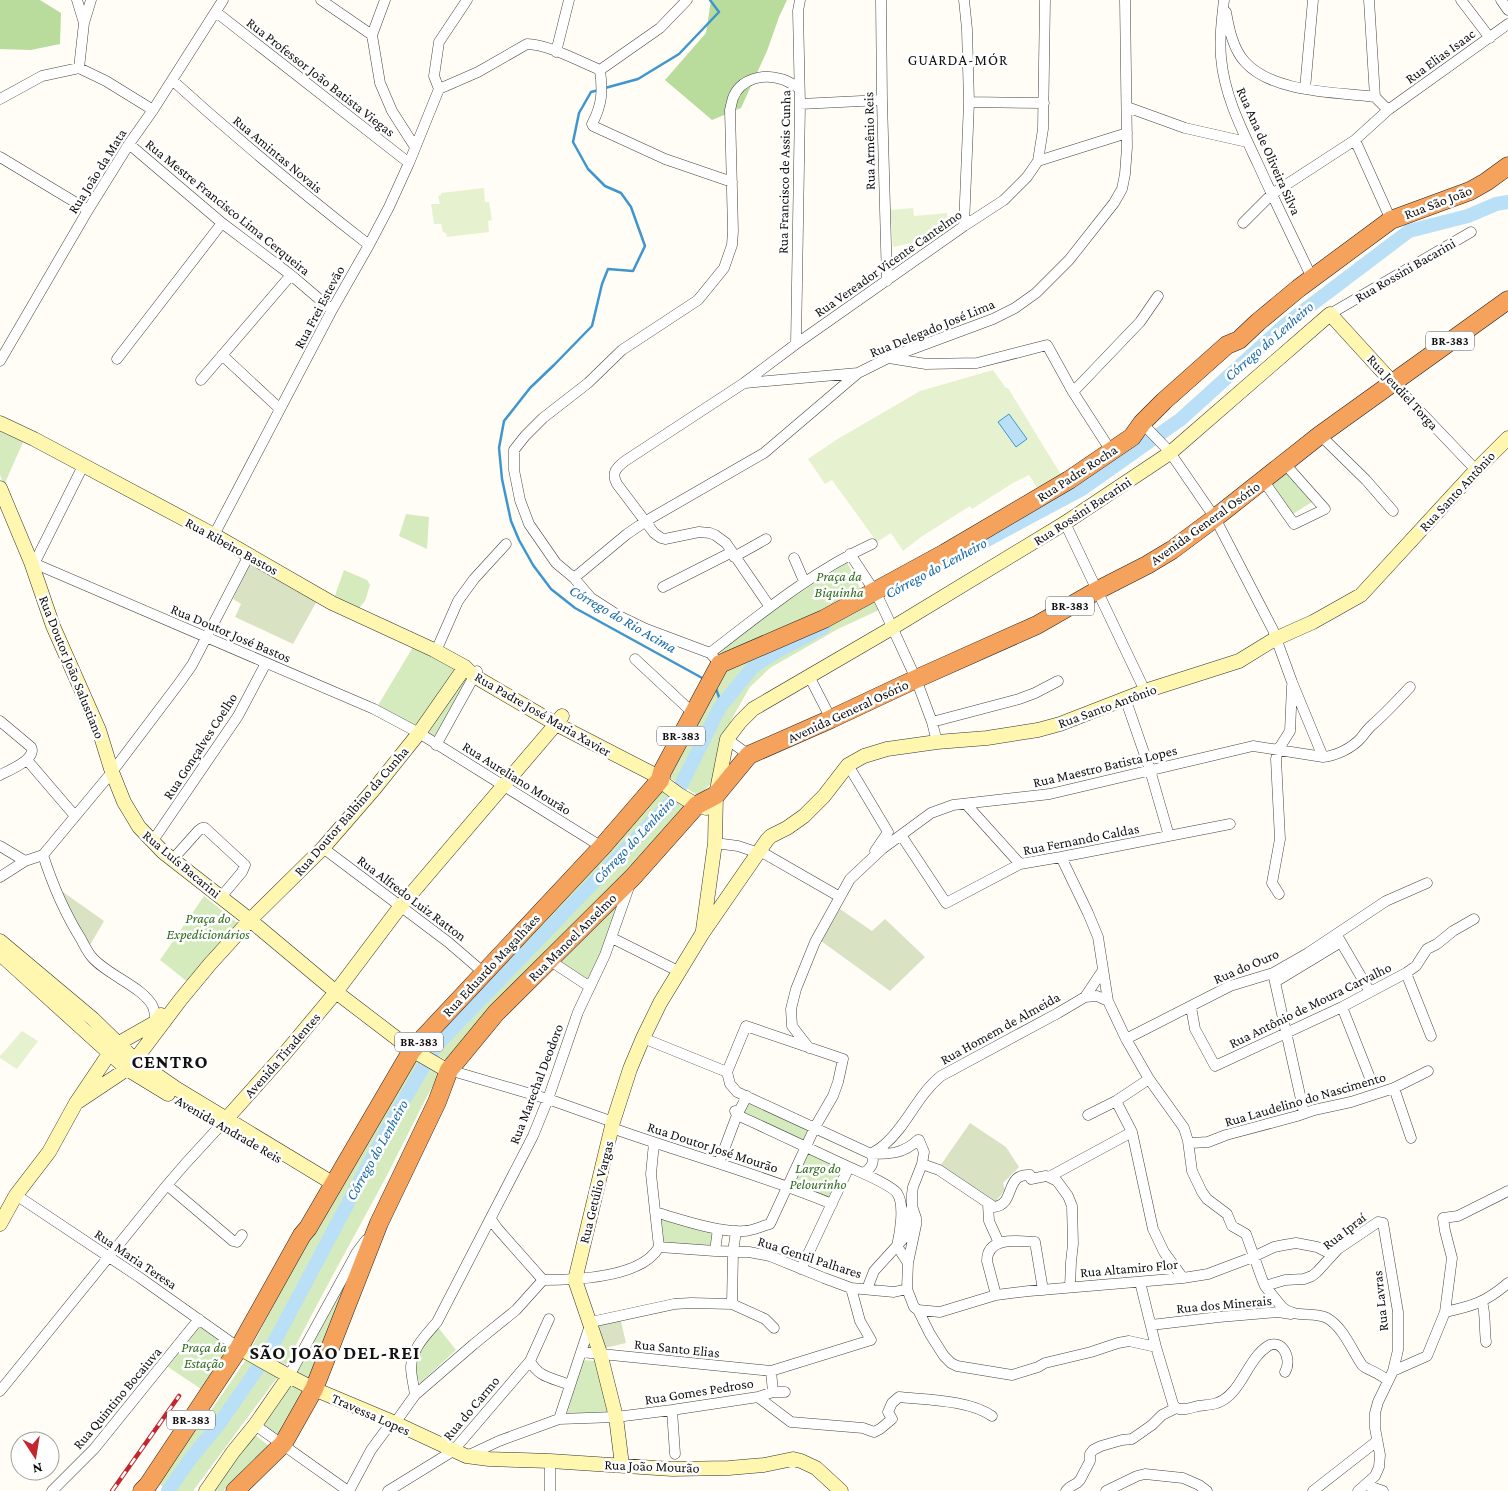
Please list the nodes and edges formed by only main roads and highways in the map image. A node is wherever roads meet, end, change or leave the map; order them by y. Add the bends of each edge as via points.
1 (1508, 166) edge
2 (1391, 220) joint
3 (1508, 300) edge
4 (668, 783) joint
5 (697, 805) joint
6 (148, 1489) edge
7 (235, 1491) edge

1 - 2 highway, Rua São João via 1470,191
2 - 4 highway, Rua Padre Rocha / BR-383 via 1312,278 1239,340 1227,345 1164,401 1146,427 1069,480 876,593 824,619 715,663
3 - 5 highway, Avenida General Osório / BR-383 via 1320,435 1263,480 1217,523 1147,566 1037,625 749,755 716,795
4 - 6 highway, Rua Eduardo Magalhães / BR-383 via 602,847 411,1054 302,1235 245,1351
5 - 7 highway, Rua Manoel Anselmo / BR-383 via 632,877 496,1013 446,1069 437,1102 379,1223 314,1389 283,1444

